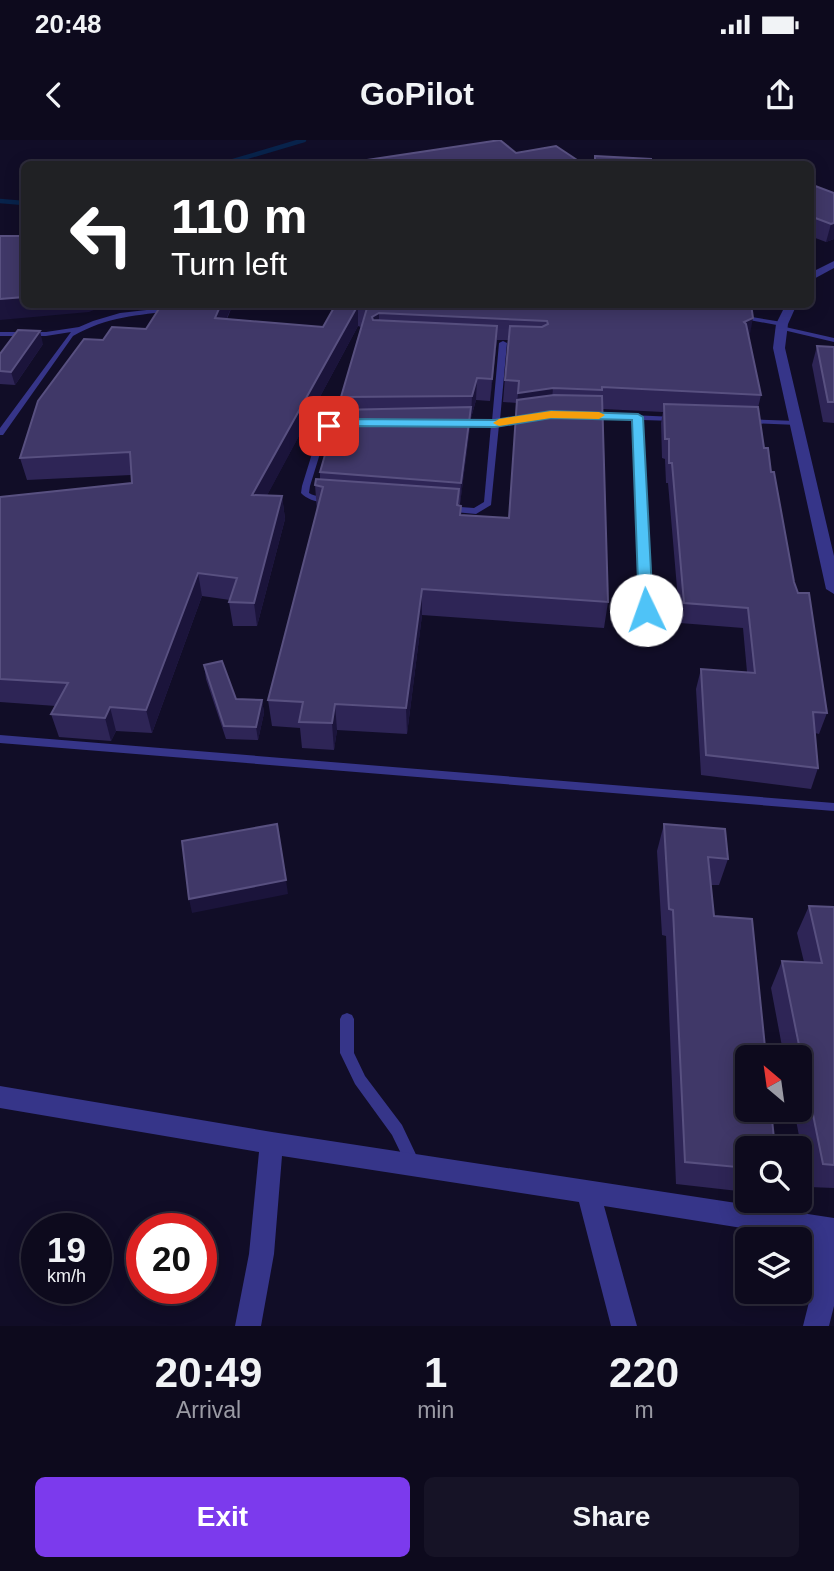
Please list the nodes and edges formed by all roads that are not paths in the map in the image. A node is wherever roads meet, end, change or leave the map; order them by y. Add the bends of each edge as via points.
1 (834, 264) edge
2 (814, 276) edge
3 (180, 308) edge
4 (790, 308) edge
5 (732, 317) edge
6 (782, 326) junction
7 (80, 329) junction
8 (0, 334) edge
9 (834, 340) edge
10 (489, 342) edge
11 (503, 343) junction
12 (515, 343) edge
13 (579, 415) edge
14 (540, 416) edge
15 (638, 417) junction
16 (691, 419) edge
17 (730, 421) edge
18 (356, 423) edge
19 (447, 423) edge
20 (495, 423) junction
21 (797, 424) junction
22 (0, 433) edge
23 (345, 501) edge
24 (441, 509) edge
25 (830, 549) edge
26 (834, 589) edge
27 (646, 610) dead end
28 (0, 739) edge
29 (834, 807) edge
30 (346, 1019) dead end
31 (0, 1097) edge
32 (272, 1143) junction
33 (415, 1165) junction
34 (588, 1192) junction
35 (828, 1229) edge
36 (248, 1326) edge
37 (624, 1326) edge
38 (816, 1326) edge

1 - 2 street
3 - 7 lane via 120,315
4 - 6 street
5 - 6 lane
6 - 9 lane
6 - 21 street via 779,348
7 - 8 lane
7 - 22 lane via 44,369
10 - 11 lane
11 - 12 lane
11 - 20 lane
13 - 15 lane
14 - 20 lane
15 - 16 lane
15 - 27 lane
17 - 21 lane
18 - 23 lane via 325,430 305,493 310,498
19 - 20 lane
20 - 24 lane via 488,503 476,511
21 - 25 street
25 - 26 street
28 - 29 lane
30 - 33 lane via 347,1054
31 - 32 street
32 - 33 street
32 - 36 street via 258,1283
33 - 34 street
34 - 35 street
34 - 37 street
35 - 38 street via 827,1282

